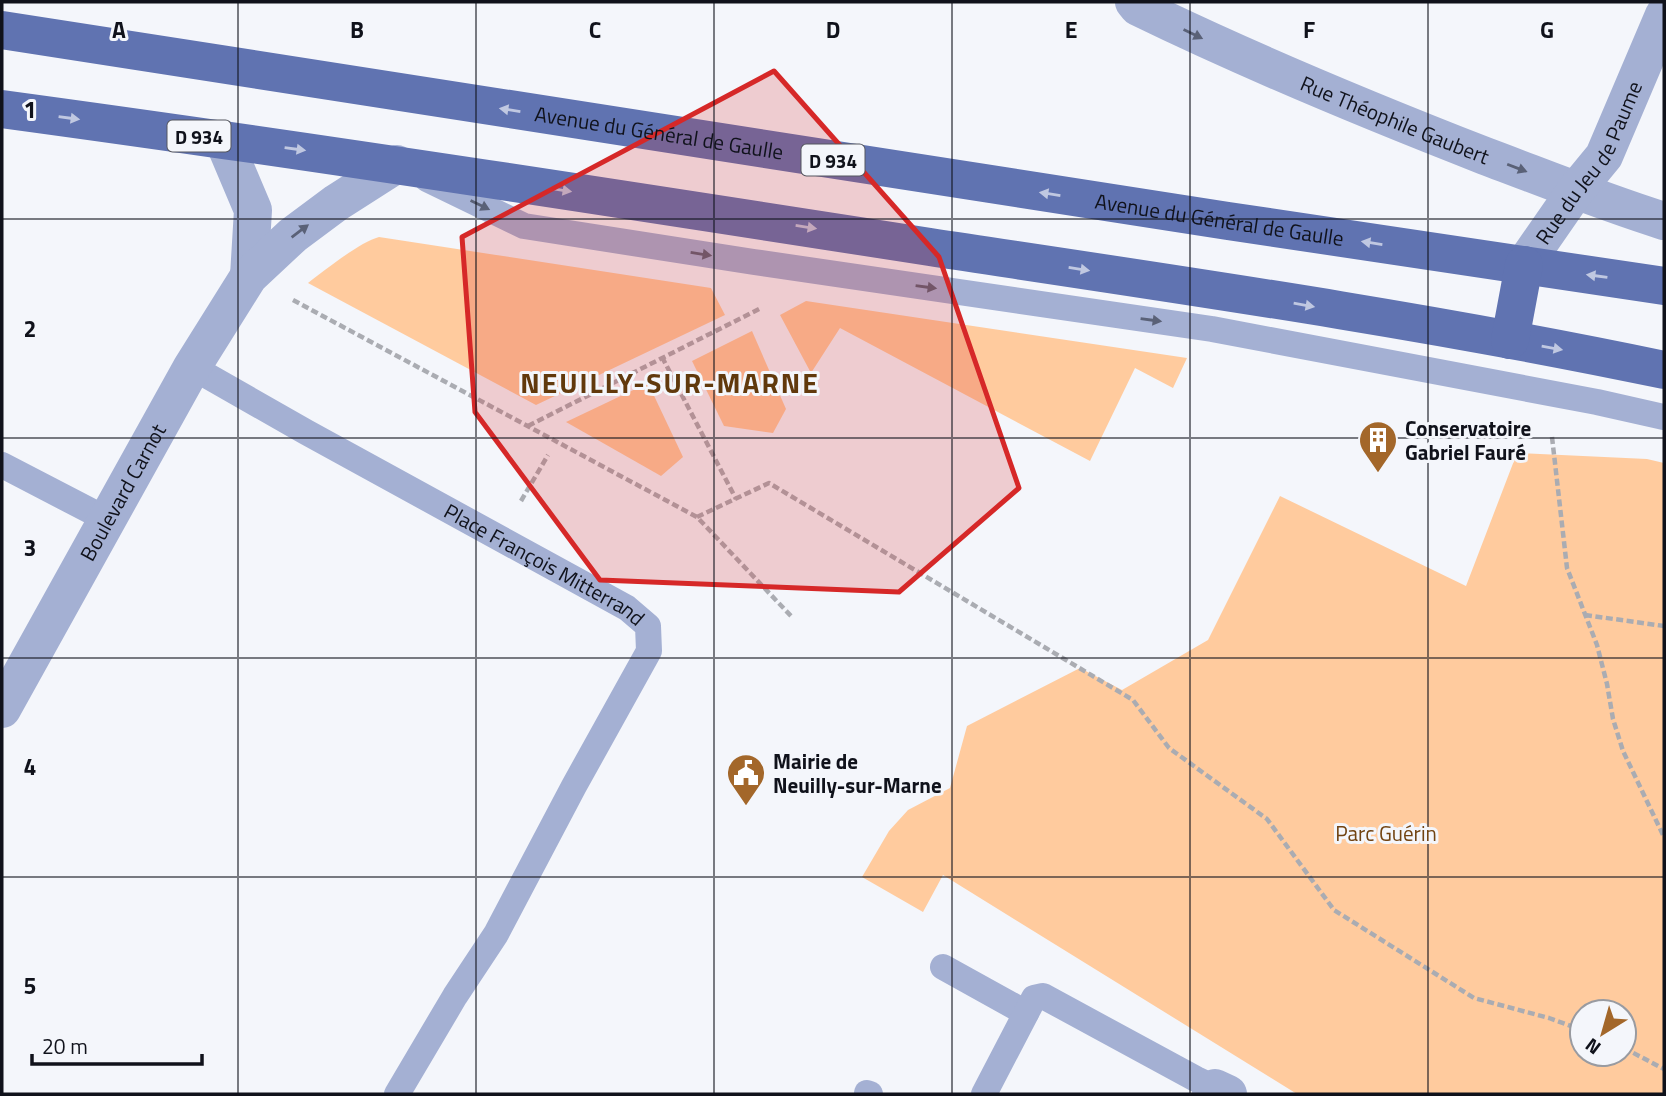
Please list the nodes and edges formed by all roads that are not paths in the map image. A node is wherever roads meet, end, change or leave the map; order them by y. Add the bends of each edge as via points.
1 (1134, 2) edge
2 (1664, 15) edge
3 (2, 30) edge
4 (2, 109) edge
5 (223, 139) junction
6 (397, 164) junction
7 (1576, 190) junction
8 (738, 217) junction
9 (1664, 221) edge
10 (754, 262) junction
11 (1524, 265) junction
12 (249, 276) junction
13 (1664, 286) edge
14 (1219, 291) junction
15 (1212, 329) junction
16 (1510, 340) junction
17 (192, 368) junction
18 (1664, 369) edge
19 (1664, 417) edge
20 (2, 465) edge
21 (108, 520) junction
22 (2, 709) edge
23 (943, 967) dead end
24 (1026, 1013) junction
25 (1218, 1092) edge
26 (397, 1094) edge
27 (984, 1094) edge

1 -> 7 street, Rue Théophile Gaubert via 1294,79
2 - 7 street, Rue du Jeu de Paume via 1604,156
11 -> 3 main road, Avenue du Général de Gaulle / D 934
4 -> 5 main road, D 934
5 -> 6 main road, D 934
5 - 12 street, Boulevard Carnot via 253,210
6 -> 8 main road, D 934
6 -> 10 lane via 524,226
12 -> 6 street, Boulevard Carnot via 293,235
7 - 9 street, Rue Théophile Gaubert
7 - 11 street, Rue du Jeu de Paume
8 - 10 lane
8 -> 14 main road, D 934
10 -> 15 lane
13 -> 11 main road, Avenue du Général de Gaulle / D 934
11 - 16 main road
12 - 17 street, Boulevard Carnot
14 - 15 lane
14 -> 16 main road, D 934
15 - 19 lane
16 -> 18 main road, D 934
17 - 21 street, Boulevard Carnot
17 - 26 lane, Place François Mitterrand via 627,608 648,626 649,651 496,934
20 - 21 lane
21 - 22 street, Boulevard Carnot
23 - 24 lane
24 - 25 lane via 1034,998 1043,996
24 - 27 lane

